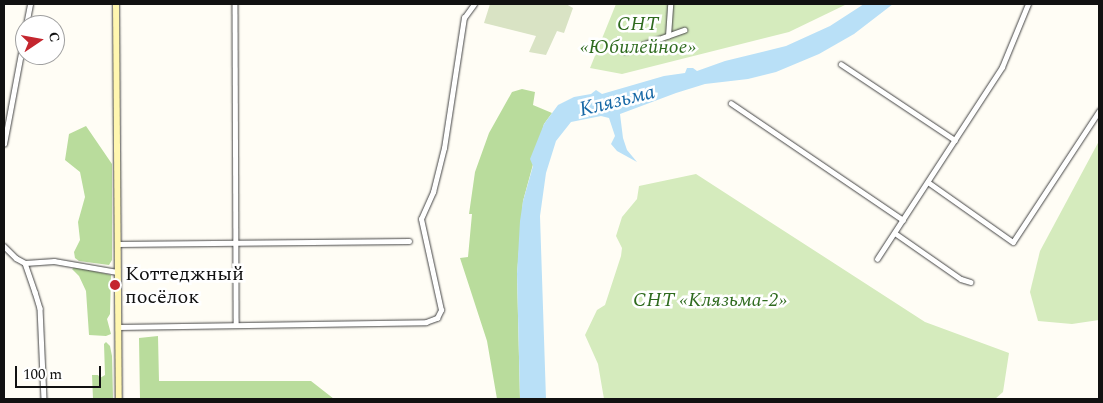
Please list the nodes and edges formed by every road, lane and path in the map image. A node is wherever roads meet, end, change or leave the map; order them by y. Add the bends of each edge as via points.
1 (116, 4) edge
2 (235, 4) edge
3 (474, 4) edge
4 (670, 4) edge
5 (1028, 4) edge
6 (684, 30) dead end
7 (668, 36) junction
8 (625, 51) dead end
9 (841, 64) dead end
10 (19, 65) edge
11 (731, 103) dead end
12 (1099, 111) edge
13 (955, 140) junction
14 (4, 144) edge
15 (928, 182) junction
16 (903, 220) junction
17 (894, 233) junction
18 (409, 241) dead end
19 (236, 242) junction
20 (117, 244) junction
21 (4, 246) edge
22 (877, 259) dead end
23 (25, 263) junction
24 (117, 272) junction
25 (971, 282) dead end
26 (236, 326) junction
27 (118, 327) junction
28 (44, 399) edge
29 (119, 399) edge

1 - 20 main road
2 - 19 street
3 - 26 street via 464,18 444,148 433,192 421,219 441,310 437,318 426,322
4 - 7 street
5 - 13 street via 1002,67
6 - 7 street
7 - 8 street
9 - 13 street
10 - 14 street
11 - 16 street
12 - 15 street via 1013,242
13 - 15 street
15 - 16 street
16 - 17 street
17 - 22 street
17 - 25 street via 961,279
18 - 19 street
19 - 20 street
19 - 26 street
20 - 24 main road
21 - 23 street
23 - 24 street via 54,261
23 - 28 street via 40,308
24 - 27 main road
26 - 27 street
27 - 29 main road

